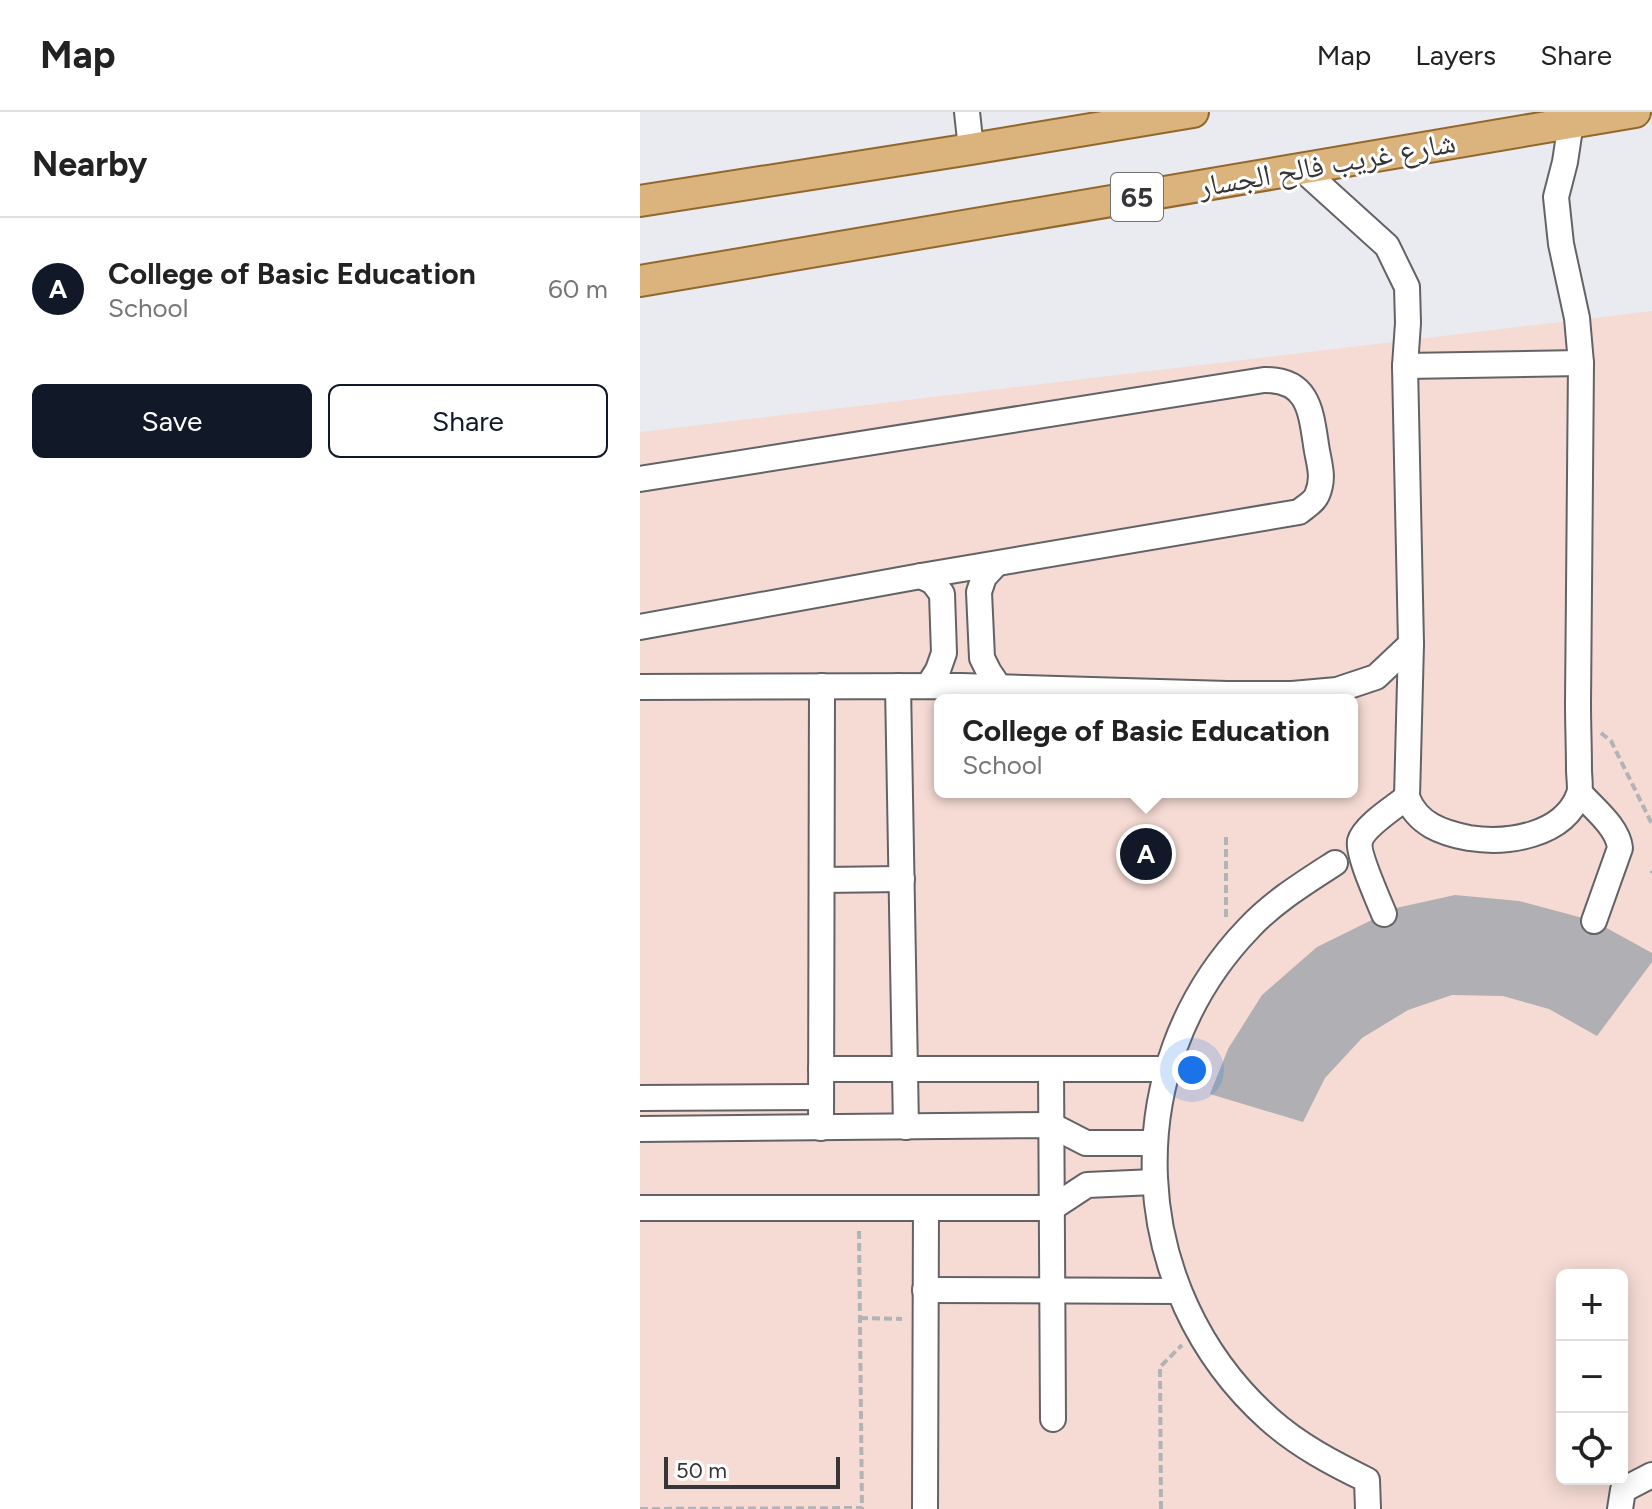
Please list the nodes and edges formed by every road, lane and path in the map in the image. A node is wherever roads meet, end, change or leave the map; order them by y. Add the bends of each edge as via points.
1 (967, 112) edge
2 (1193, 112) edge
3 (1635, 112) edge
4 (1571, 122) junction
5 (971, 149) junction
6 (1302, 169) junction
7 (640, 201) edge
8 (640, 281) edge
9 (1581, 363) junction
10 (1405, 366) junction
11 (640, 479) edge
12 (996, 564) junction
13 (921, 576) junction
14 (640, 627) edge
15 (1411, 644) junction
16 (822, 686) junction
17 (898, 686) junction
18 (928, 686) junction
19 (640, 687) edge
20 (999, 687) junction
21 (1578, 714) junction
22 (1580, 793) junction
23 (1407, 797) junction
24 (1652, 824) edge
25 (1226, 837) dead end
26 (1335, 863) dead end
27 (902, 879) junction
28 (822, 880) junction
29 (1384, 914) dead end
30 (1594, 921) dead end
31 (1226, 956) junction
32 (821, 1069) junction
33 (905, 1069) junction
34 (1051, 1069) junction
35 (1168, 1069) junction
36 (821, 1097) junction
37 (640, 1098) edge
38 (1051, 1125) junction
39 (906, 1127) junction
40 (821, 1128) junction
41 (640, 1129) edge
42 (1155, 1143) junction
43 (1154, 1182) junction
44 (640, 1208) edge
45 (859, 1208) junction
46 (926, 1208) junction
47 (1052, 1208) junction
48 (925, 1290) junction
49 (1052, 1291) junction
50 (1178, 1291) junction
51 (860, 1318) junction
52 (925, 1319) junction
53 (1197, 1330) junction
54 (1053, 1419) dead end
55 (1652, 1475) edge
56 (862, 1508) edge
57 (640, 1509) edge
58 (718, 1509) edge
59 (925, 1509) edge
60 (1161, 1509) edge
61 (1368, 1509) edge
62 (1620, 1509) edge

1 - 5 street
2 - 5 main road
3 - 4 main road, شارع غريب فالح الجسار / 65
4 - 6 main road, شارع غريب فالح الجسار / 65
4 - 9 street via 1556,197
5 - 7 main road
6 - 8 main road, شارع غريب فالح الجسار / 65
6 - 10 street via 1387,246 1407,287
9 - 10 street
9 - 21 street
10 - 15 street
11 - 12 street via 1264,380 1297,388 1309,405 1322,478 1316,498 1299,512
12 - 13 street
12 - 20 street via 979,592 982,658
13 - 14 street
13 - 18 street via 942,594 944,653
15 - 20 street via 1376,677 1337,690 1227,694
15 - 23 street
16 - 17 street
16 - 19 street
16 - 28 street
17 - 18 street
17 - 27 street
18 - 20 street
21 - 22 street
21 - 24 path via 1611,741
22 - 23 street via 1550,828 1505,839 1449,835 1426,824
22 - 30 street via 1614,831 1620,848
23 - 29 street via 1360,840
25 - 31 path
26 - 31 street via 1289,892
27 - 28 street
27 - 33 street
28 - 32 street
31 - 35 street via 1187,1018
32 - 33 street
32 - 36 street
33 - 34 street
33 - 39 street
34 - 35 street
34 - 38 street
35 - 42 street
36 - 37 street
36 - 40 street
38 - 39 street
38 - 42 street via 1086,1143
38 - 47 street
39 - 40 street
40 - 41 street
42 - 43 street
43 - 47 street via 1087,1185
43 - 50 street via 1162,1237
44 - 45 street
45 - 46 street
45 - 51 path
46 - 47 street
46 - 48 street
47 - 49 street
48 - 49 street
48 - 52 street
49 - 50 street
49 - 54 street
50 - 53 street
51 - 52 path
51 - 56 path
52 - 59 street
53 - 60 path via 1160,1367
53 - 61 street via 1229,1378 1269,1420 1315,1454 1367,1480
55 - 62 street via 1623,1490
56 - 58 path
57 - 58 path

